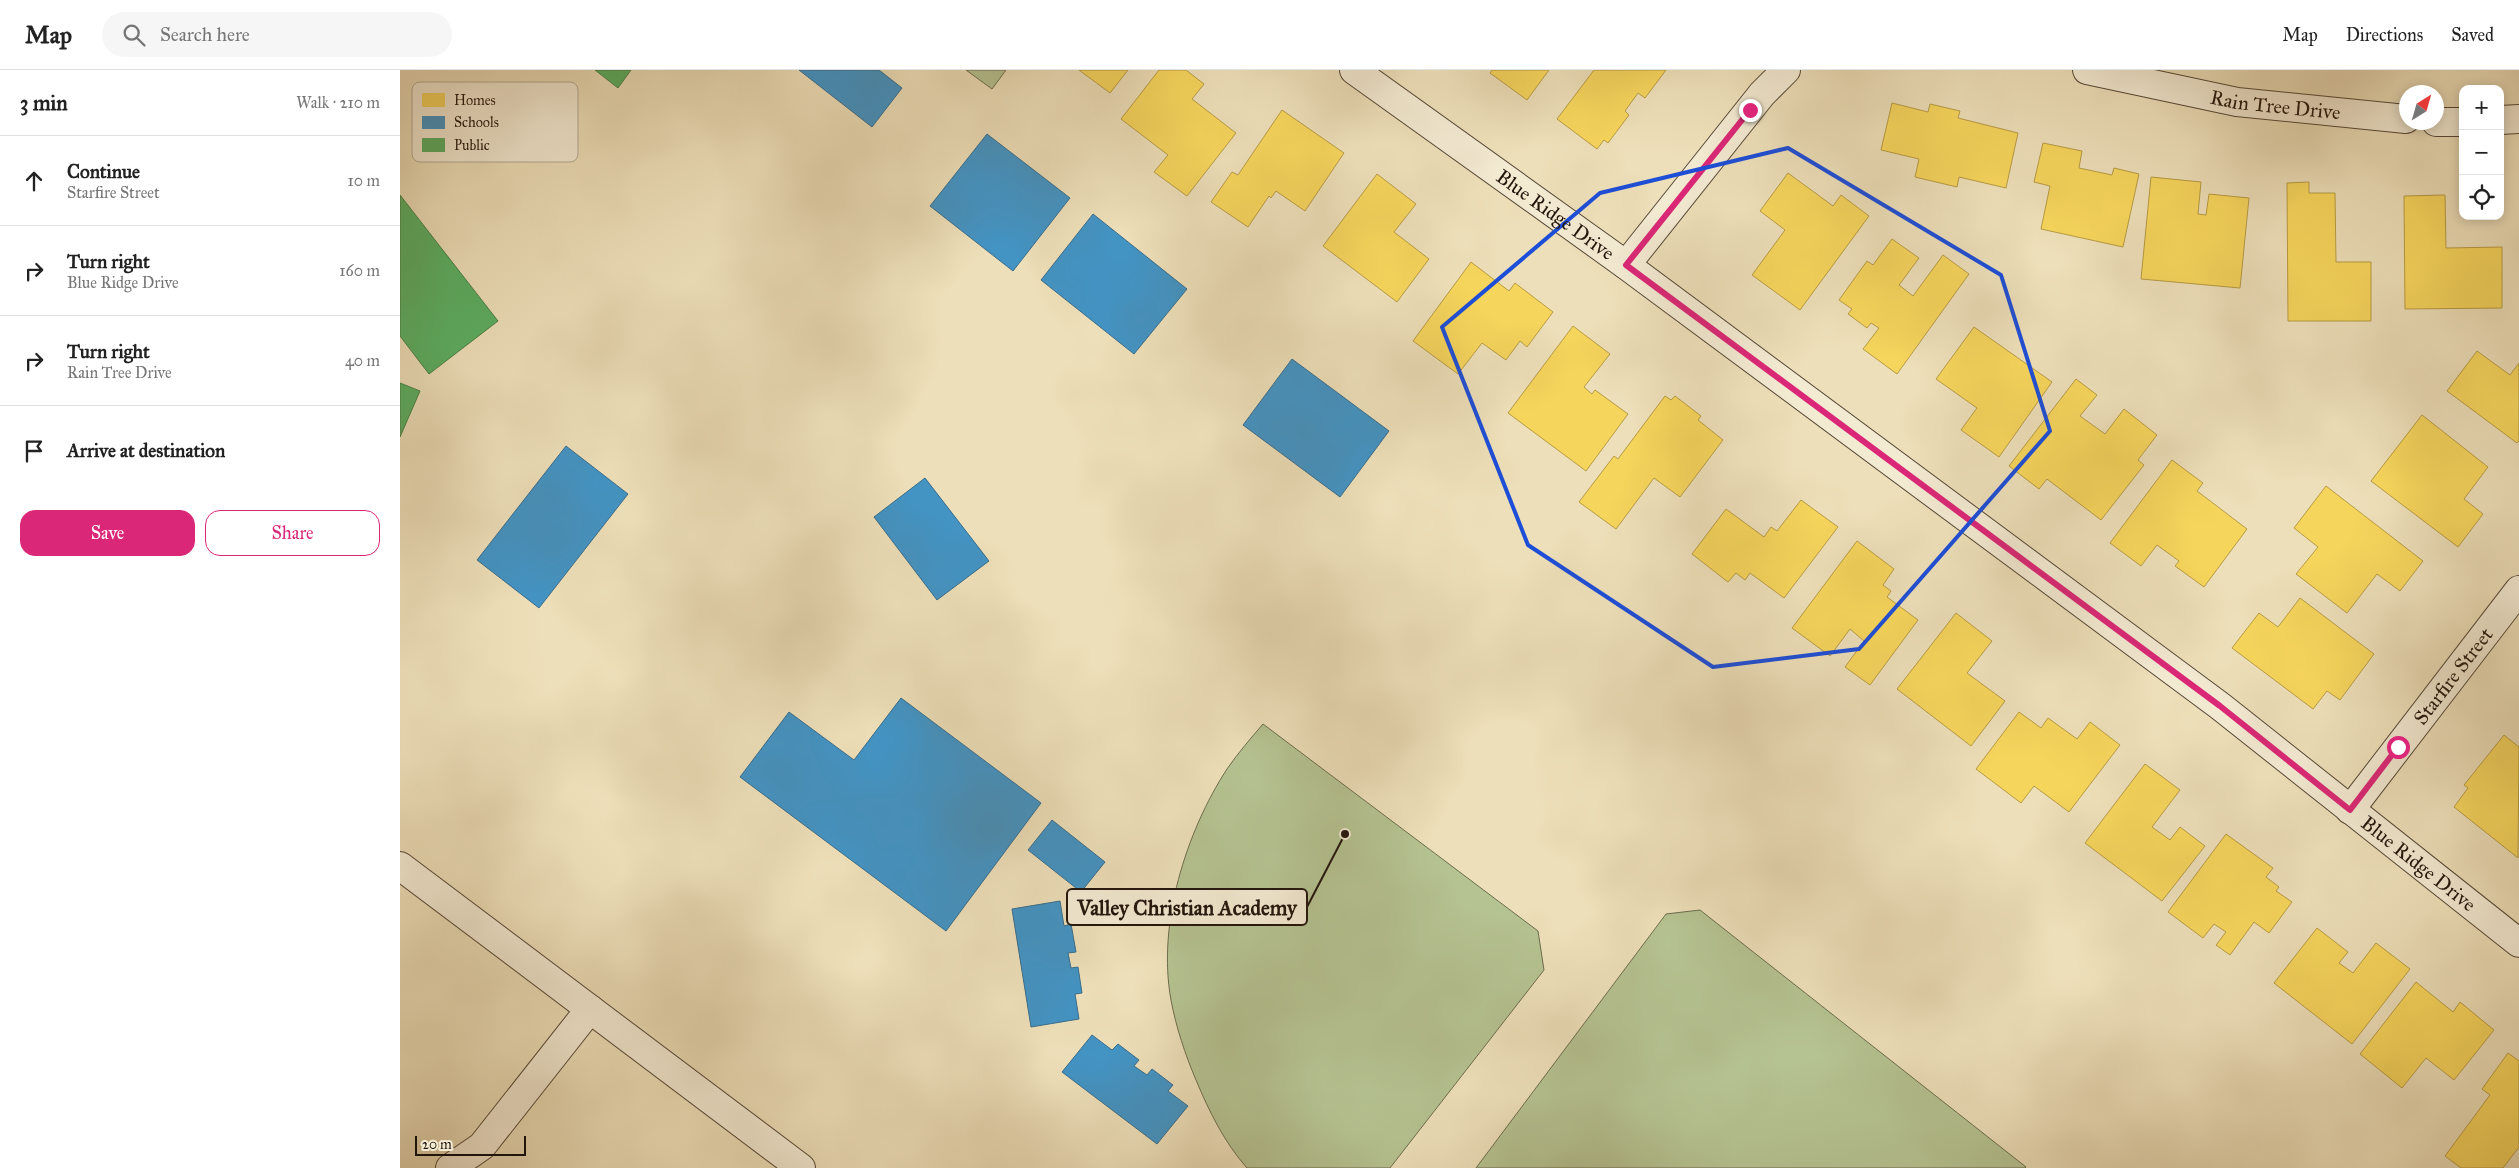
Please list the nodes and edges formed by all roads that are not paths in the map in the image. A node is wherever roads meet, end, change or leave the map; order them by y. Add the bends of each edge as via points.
1 (1354, 70) edge
2 (1786, 70) edge
3 (2087, 70) edge
4 (2399, 118) edge
5 (2519, 119) edge
6 (2504, 120) edge
7 (2444, 122) edge
8 (2459, 122) edge
9 (1626, 265) junction
10 (2519, 590) edge
11 (2350, 810) junction
12 (400, 866) edge
13 (2519, 943) edge
14 (590, 1009) junction
15 (450, 1168) edge
16 (801, 1168) edge

1 - 9 street, Blue Ridge Drive
2 - 9 street via 1762,94
3 - 4 street, Rain Tree Drive via 2237,102
5 - 6 street
7 - 8 street
9 - 11 street, Blue Ridge Drive via 2220,706
10 - 11 street, Starfire Street
11 - 13 street, Blue Ridge Drive
12 - 14 street
14 - 15 street via 482,1146
14 - 16 street

